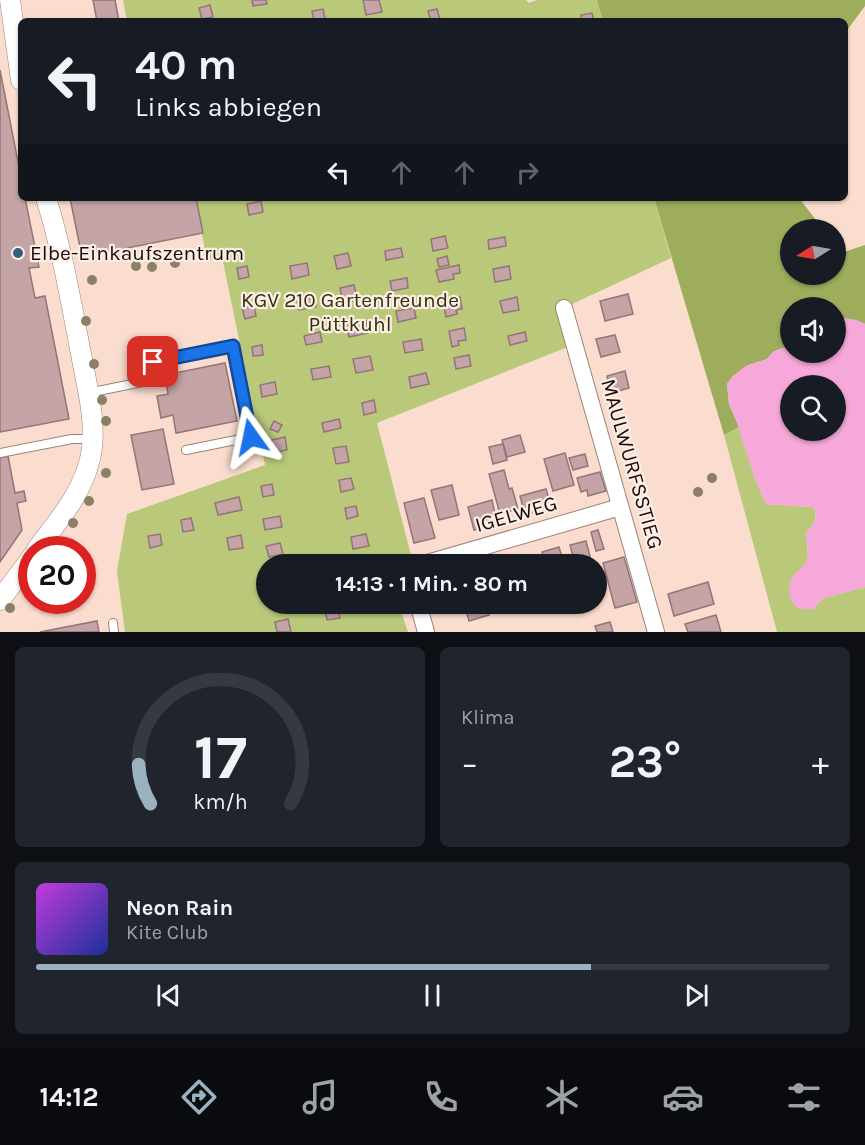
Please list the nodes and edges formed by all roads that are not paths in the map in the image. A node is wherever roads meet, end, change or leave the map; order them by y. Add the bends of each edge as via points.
1 (10, 0) edge
2 (18, 58) edge
3 (47, 201) edge
4 (564, 308) dead end
5 (88, 393) junction
6 (92, 439) junction
7 (186, 450) dead end
8 (0, 453) edge
9 (620, 507) junction
10 (46, 536) edge
11 (458, 554) edge
12 (18, 576) edge
13 (0, 600) edge
14 (421, 614) edge
15 (426, 632) edge
16 (656, 632) edge

1 - 2 street
3 - 5 street
4 - 9 street, MAULWURFSSTIEG
5 - 6 street
5 - 7 lane via 157,379 153,362 233,346 251,437
6 - 8 lane
6 - 10 street via 82,484
9 - 11 street, IGELWEG
9 - 16 street, MAULWURFSSTIEG
12 - 13 street
14 - 15 street

